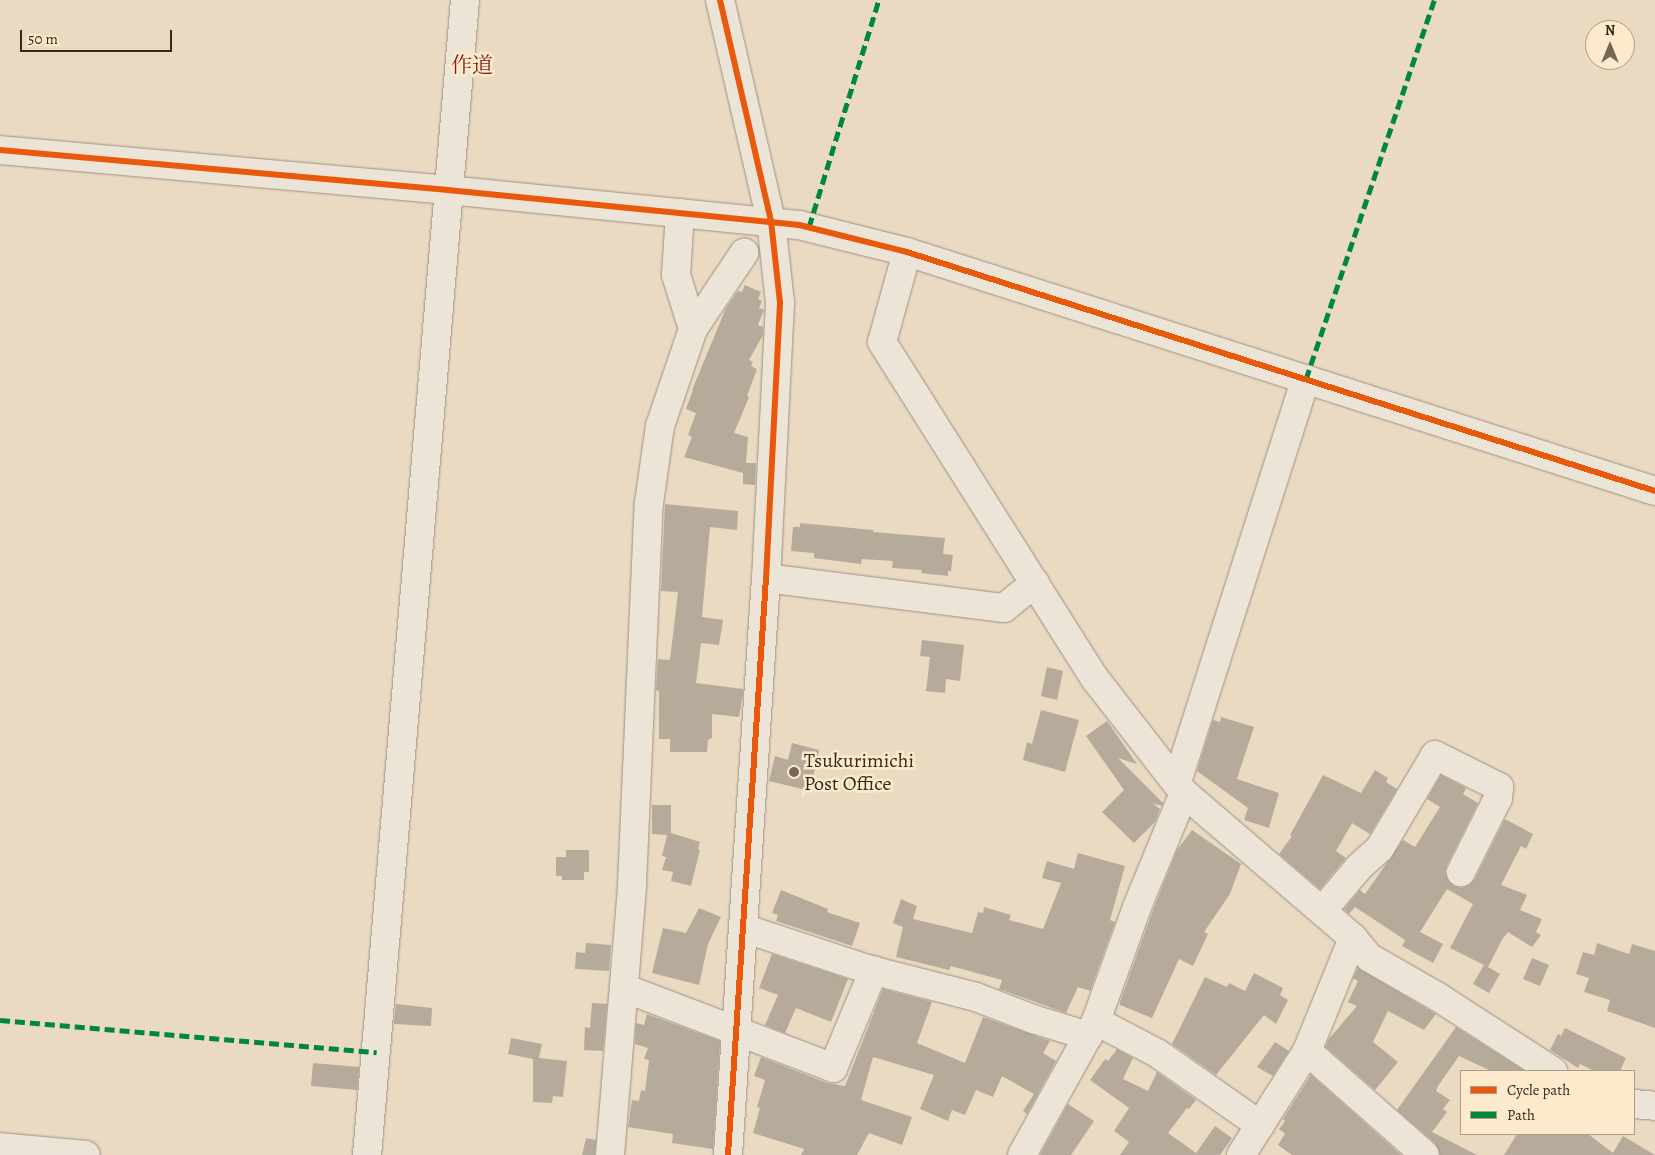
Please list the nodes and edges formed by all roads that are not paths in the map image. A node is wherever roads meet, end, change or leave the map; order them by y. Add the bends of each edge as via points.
1 (465, 0) edge
2 (720, 0) edge
3 (0, 150) edge
4 (448, 190) junction
5 (680, 213) junction
6 (771, 221) junction
7 (907, 252) junction
8 (744, 253) dead end
9 (693, 328) junction
10 (1306, 378) junction
11 (1655, 491) edge
12 (766, 578) junction
13 (1035, 583) junction
14 (1180, 787) junction
15 (1461, 872) dead end
16 (1322, 911) junction
17 (743, 928) junction
18 (1353, 938) junction
19 (874, 970) junction
20 (624, 988) junction
21 (1092, 1028) junction
22 (736, 1032) junction
23 (1307, 1051) junction
24 (1551, 1070) edge
25 (1635, 1104) edge
26 (1655, 1106) edge
27 (1260, 1125) junction
28 (0, 1147) edge
29 (86, 1155) edge
30 (367, 1155) edge
31 (610, 1155) edge
32 (728, 1155) edge
33 (1022, 1155) edge
34 (1241, 1155) edge
35 (1425, 1155) edge

1 - 4 street
2 - 6 street
3 - 4 street
4 - 5 street
4 - 30 street
5 - 6 street
5 - 9 street via 676,275
6 - 7 street
6 - 12 street via 780,302
7 - 10 street
7 - 13 street via 882,342
8 - 9 street
9 - 20 street via 660,426 649,503 632,885
10 - 11 street
10 - 14 street
12 - 13 street via 1004,608
12 - 17 street
13 - 14 street via 1096,680
14 - 16 street
14 - 21 street
15 - 16 street via 1498,798 1500,787 1435,755 1380,848 1359,867
16 - 18 street
17 - 19 street
17 - 22 street
18 - 23 street
18 - 24 street via 1370,958 1438,997
19 - 21 street via 976,998 1033,1020
19 - 22 street via 833,1068
20 - 22 street
20 - 31 street
21 - 27 street via 1157,1053
21 - 33 street
22 - 32 street
23 - 27 street
23 - 35 street
25 - 26 street
27 - 34 street
28 - 29 street

